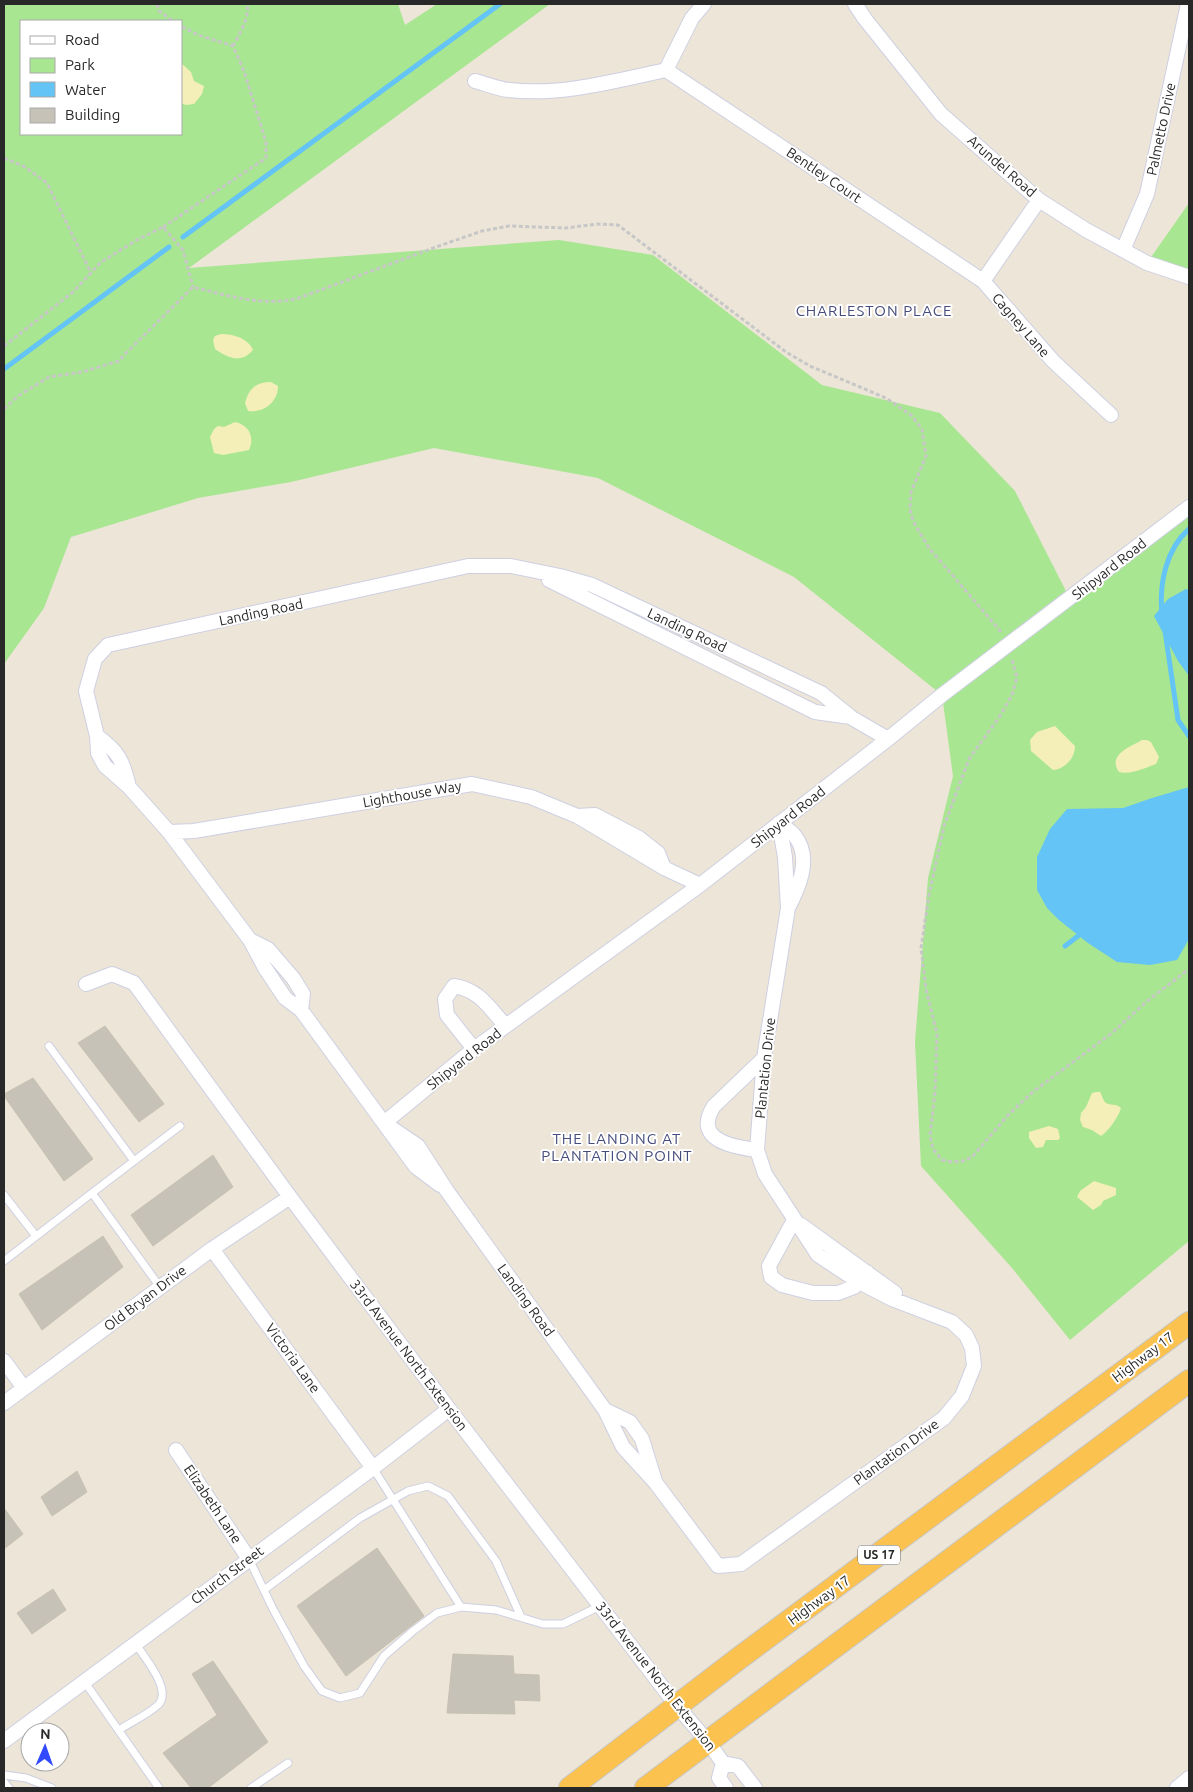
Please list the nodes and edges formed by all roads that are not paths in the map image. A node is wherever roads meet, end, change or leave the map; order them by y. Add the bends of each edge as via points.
1 (704, 4) edge
2 (855, 4) edge
3 (1188, 4) edge
4 (666, 70) junction
5 (475, 81) dead end
6 (1039, 200) junction
7 (1123, 250) junction
8 (1189, 277) edge
9 (983, 281) junction
10 (1111, 414) dead end
11 (1189, 507) edge
12 (511, 566) junction
13 (722, 646) junction
14 (714, 661) junction
15 (852, 718) junction
16 (888, 739) junction
17 (779, 823) junction
18 (169, 832) junction
19 (700, 885) junction
20 (86, 984) dead end
21 (506, 1026) junction
22 (49, 1046) dead end
23 (474, 1049) junction
24 (764, 1058) junction
25 (384, 1123) junction
26 (180, 1126) dead end
27 (757, 1150) junction
28 (134, 1161) junction
29 (92, 1193) junction
30 (4, 1195) edge
31 (290, 1197) junction
32 (794, 1220) junction
33 (36, 1236) junction
34 (212, 1248) junction
35 (4, 1261) edge
36 (863, 1277) junction
37 (160, 1287) junction
38 (1189, 1323) edge
39 (4, 1361) edge
40 (1189, 1381) edge
41 (24, 1388) junction
42 (4, 1403) edge
43 (449, 1409) junction
44 (605, 1410) junction
45 (176, 1450) dead end
46 (373, 1468) junction
47 (655, 1482) junction
48 (393, 1498) junction
49 (249, 1559) junction
50 (718, 1566) joint
51 (264, 1590) junction
52 (600, 1606) junction
53 (461, 1607) junction
54 (521, 1618) junction
55 (135, 1643) junction
56 (84, 1681) junction
57 (677, 1706) junction
58 (119, 1730) junction
59 (4, 1741) edge
60 (708, 1742) junction
61 (288, 1763) dead end
62 (723, 1763) junction
63 (4, 1775) edge
64 (1189, 1778) edge
65 (4, 1782) edge
66 (9, 1788) edge
67 (52, 1788) edge
68 (159, 1788) edge
69 (251, 1788) edge
70 (570, 1788) edge
71 (646, 1788) edge
72 (726, 1788) edge
73 (755, 1788) edge
74 (1176, 1788) edge

1 - 4 street via 692,18
2 - 6 street, Arundel Road via 942,114
3 - 7 street, Palmetto Drive via 1148,194
4 - 5 street via 549,91 508,90
4 - 9 street, Bentley Court
6 - 7 street, Arundel Road
6 - 9 street, Cagney Lane
7 - 8 street, Arundel Road via 1147,263
9 - 10 street, Cagney Lane via 1053,361
11 - 16 street, Shipyard Road
12 - 13 street, Landing Road via 592,585
12 - 14 street, Landing Road via 552,581
12 - 18 street, Landing Road via 468,566 108,646 94,659 86,690 97,736 113,748 124,768 129,787
13 - 14 street
13 - 15 street, Landing Road via 821,693
14 - 15 street, Landing Road via 815,712
15 - 16 street, Landing Road
16 - 17 street, Shipyard Road
17 - 19 street, Shipyard Road
17 - 24 street, Plantation Drive via 788,908
18 - 19 street, Lighthouse Way via 194,831 472,784 530,797 577,816 664,868
18 - 25 street, Landing Road via 250,940 285,998 301,1010
19 - 21 street, Shipyard Road
20 - 31 street, 33rd Avenue North Extension via 112,974 134,983
21 - 23 street, Shipyard Road
21 - 23 street via 479,996 466,988 454,986 445,999 446,1015
22 - 28 lane
23 - 25 street, Shipyard Road
24 - 27 street, Plantation Drive
24 - 27 street via 714,1106 707,1121 711,1134 718,1140
25 - 44 street, Landing Road via 416,1167 447,1190
26 - 28 lane
27 - 32 street, Plantation Drive via 765,1174
28 - 29 lane
29 - 33 lane
29 - 37 lane
30 - 33 lane
31 - 34 street, Old Bryan Drive
31 - 43 street, 33rd Avenue North Extension
32 - 36 street, Plantation Drive via 818,1255
32 - 36 street via 768,1266 771,1277 782,1285 813,1292 838,1293 854,1288
33 - 35 lane
34 - 37 street, Old Bryan Drive
34 - 46 street, Victoria Lane
36 - 50 street, Plantation Drive via 892,1299 952,1322 966,1335 972,1348 974,1366 962,1396 944,1418 741,1564
37 - 41 street, Old Bryan Drive
38 - 57 highway, Highway 17 / US 17
39 - 41 street
40 - 60 highway
41 - 42 street, Old Bryan Drive
43 - 46 street, Church Street
43 - 52 street, 33rd Avenue North Extension
44 - 47 street, Landing Road via 623,1447
44 - 47 street, Landing Road via 630,1422 642,1439
45 - 49 street, Elizabeth Lane
46 - 48 lane
46 - 49 street, Church Street
47 - 50 street, Landing Road
48 - 51 lane via 360,1518
48 - 53 lane
48 - 54 lane via 428,1486 448,1496 496,1561
49 - 51 lane
49 - 55 street, Church Street
51 - 53 lane via 304,1666 322,1691 340,1698 360,1693 384,1656 412,1631 437,1614
52 - 54 lane via 563,1624 543,1624
52 - 57 street, 33rd Avenue North Extension
53 - 54 lane via 496,1610
55 - 56 street, Church Street
55 - 58 lane via 160,1682 163,1694 159,1704
56 - 58 lane
56 - 59 street, Church Street
57 - 60 street, 33rd Avenue North Extension
57 - 70 highway, Highway 17 / US 17
58 - 68 lane
60 - 62 street, 33rd Avenue North Extension
60 - 71 highway
61 - 69 lane
62 - 72 street, 33rd Avenue North Extension via 719,1778
62 - 73 street, 33rd Avenue North Extension via 738,1766
63 - 67 lane via 26,1778
64 - 74 street
65 - 66 lane

